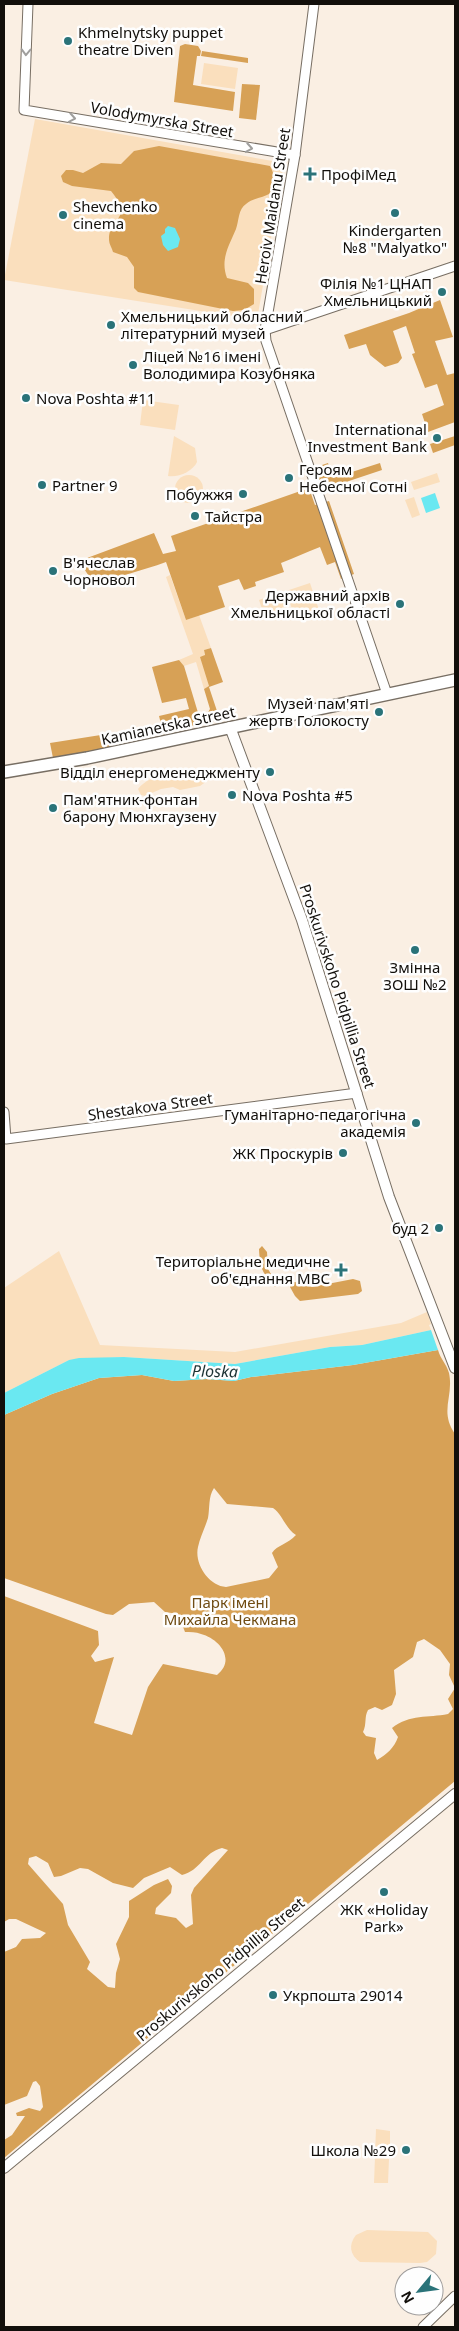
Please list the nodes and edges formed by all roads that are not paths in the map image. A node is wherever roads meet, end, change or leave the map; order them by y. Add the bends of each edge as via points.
1 (28, 4) edge
2 (314, 4) edge
3 (295, 155) junction
4 (455, 266) edge
5 (265, 330) junction
6 (455, 680) edge
7 (387, 694) junction
8 (230, 727) junction
9 (4, 772) edge
10 (357, 1093) junction
11 (4, 1112) edge
12 (455, 1368) edge
13 (455, 1794) edge
14 (4, 2168) edge
15 (455, 2296) edge
16 (423, 2327) edge

1 -> 3 street, Volodymyrska Street via 24,110
2 - 3 street, Heroiv Maidanu Street
3 - 5 street, Heroiv Maidanu Street
4 - 5 street
5 - 7 street, Heroiv Maidanu Street via 266,341
6 - 7 main road, Kamianetska Street
7 - 8 main road, Kamianetska Street
8 - 9 main road, Kamianetska Street
8 - 10 main road, Proskurivskoho Pidpillia Street via 302,920
10 - 11 street, Shestakova Street via 6,1140
10 - 12 main road, Proskurivskoho Pidpillia Street via 389,1197
13 - 14 main road, Proskurivskoho Pidpillia Street
15 - 16 street

